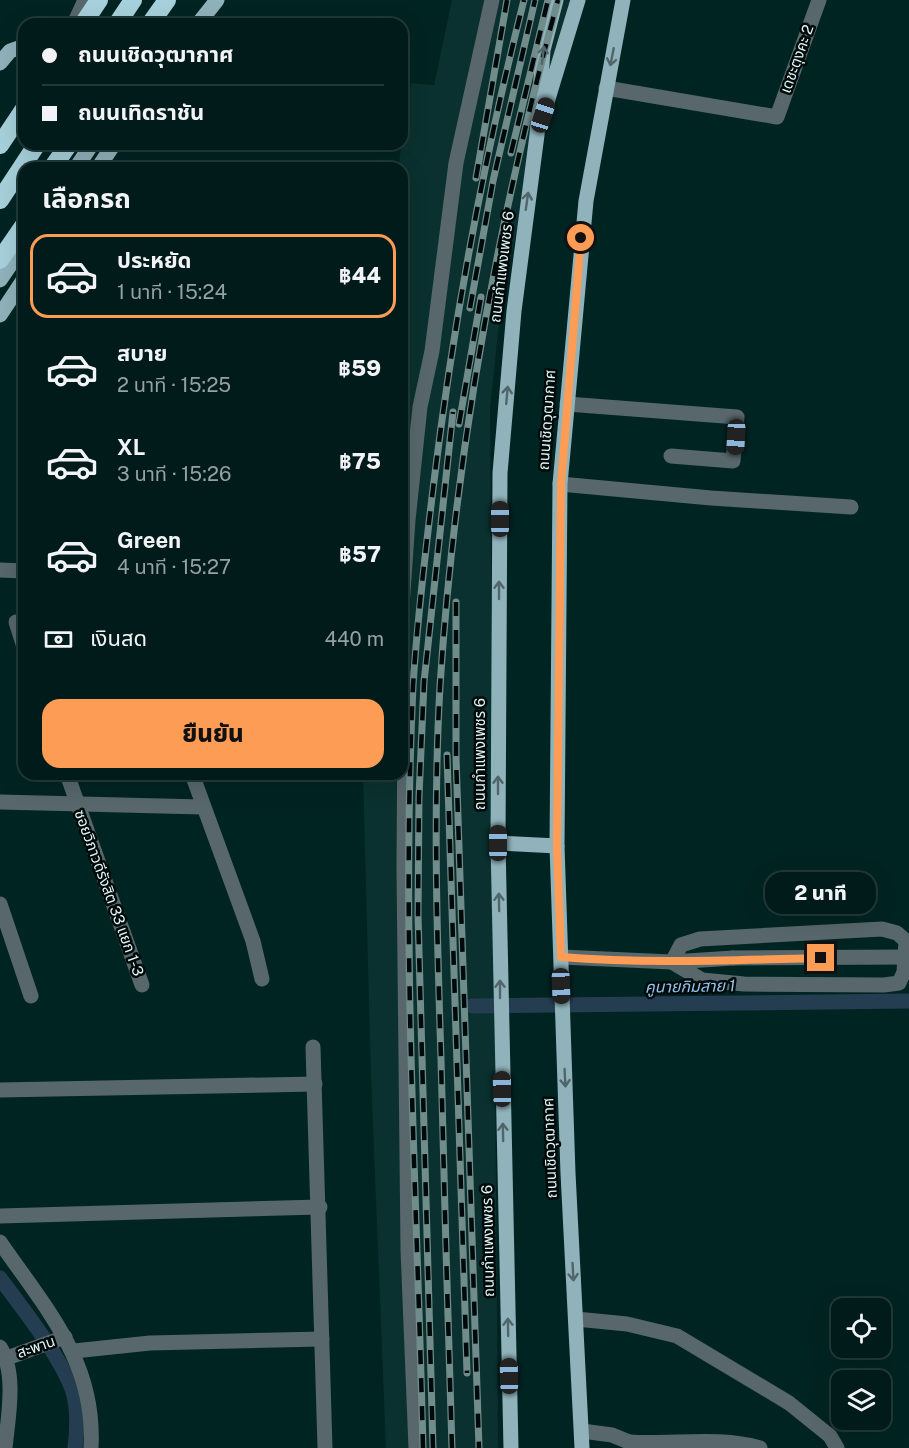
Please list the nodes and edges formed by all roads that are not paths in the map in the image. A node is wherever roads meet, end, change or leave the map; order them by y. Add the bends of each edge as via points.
1 (85, 0) edge
2 (99, 0) edge
3 (134, 0) edge
4 (167, 0) edge
5 (176, 0) edge
6 (217, 0) edge
7 (492, 0) edge
8 (556, 0) edge
9 (578, 0) edge
10 (623, 0) edge
11 (819, 0) edge
12 (77, 18) edge
13 (87, 18) edge
14 (121, 18) edge
15 (154, 18) edge
16 (163, 18) edge
17 (203, 18) edge
18 (18, 48) edge
19 (0, 63) edge
20 (606, 88) junction
21 (18, 118) edge
22 (537, 135) junction
23 (0, 145) edge
24 (18, 173) edge
25 (0, 200) edge
26 (18, 218) edge
27 (18, 234) edge
28 (0, 244) edge
29 (18, 254) edge
30 (0, 260) edge
31 (0, 280) edge
32 (18, 288) edge
33 (0, 315) edge
34 (567, 404) junction
35 (671, 456) dead end
36 (561, 484) junction
37 (851, 507) dead end
38 (408, 536) edge
39 (0, 570) edge
40 (18, 571) edge
41 (16, 622) dead end
42 (18, 628) edge
43 (70, 780) edge
44 (194, 780) edge
45 (405, 780) edge
46 (0, 801) edge
47 (77, 802) junction
48 (202, 807) junction
49 (498, 843) junction
50 (557, 846) junction
51 (0, 904) edge
52 (561, 957) junction
53 (909, 957) edge
54 (672, 963) junction
55 (262, 979) dead end
56 (142, 985) dead end
57 (31, 996) dead end
58 (313, 1047) dead end
59 (315, 1084) junction
60 (0, 1090) edge
61 (320, 1207) junction
62 (0, 1216) edge
63 (0, 1242) edge
64 (576, 1319) junction
65 (61, 1339) junction
66 (322, 1339) junction
67 (74, 1351) junction
68 (9, 1352) edge
69 (3, 1429) edge
70 (582, 1431) junction
71 (630, 1445) edge
72 (5, 1448) edge
73 (91, 1448) edge
74 (325, 1448) edge
75 (416, 1448) edge
76 (511, 1448) edge
77 (582, 1448) edge
78 (760, 1448) edge
79 (837, 1448) edge

1 - 12 street
2 - 13 highway
3 - 14 highway
4 - 15 highway
5 - 16 highway
6 - 17 main road
7 - 38 street via 456,163 432,351 417,430
22 -> 8 main road, ถนนกำแพงเพชร 6 via 543,50
9 - 22 main road, ถนนกำแพงเพชร 6
10 -> 20 main road, ถนนเชิดวุฒากาศ
11 - 20 street, เดชะตุงคะ 2 via 777,117
18 - 19 main road
20 - 34 main road, ถนนเชิดวุฒากาศ via 585,201
21 - 23 highway
49 -> 22 main road, ถนนกำแพงเพชร 6 via 500,473 514,311
24 - 25 highway
26 - 28 highway
27 - 30 highway
29 - 31 main road
32 - 33 main road
34 - 35 street via 737,417 733,460
34 - 36 main road, ถนนเชิดวุฒากาศ
36 - 37 street
36 - 50 main road, ถนนเชิดวุฒากาศ
39 - 40 street
41 - 42 street
43 - 47 street, ซอยวิภาวดีรังสิต 33 แยก 1-3
44 - 48 street
45 - 75 street via 408,1250
46 - 47 street
47 - 48 street
47 - 56 street, ซอยวิภาวดีรังสิต 33 แยก 1-3
48 - 55 street via 250,931
49 - 50 main road
76 -> 49 main road, ถนนกำแพงเพชร 6
50 - 52 main road, ถนนเชิดวุฒากาศ
51 - 57 street
52 - 54 street
52 -> 64 main road, ถนนเชิดวุฒากาศ
53 - 54 street, bridge via 733,958
54 - 54 street via 681,945 700,939 882,929 897,933 906,941 904,972 898,983 884,985 702,980
58 - 59 street
59 - 60 street
59 - 61 street
61 - 62 street
61 - 66 street
63 - 65 street
64 - 70 main road, ถนนเชิดวุฒากาศ
64 - 79 street via 627,1324 677,1336 789,1403 830,1436
65 - 67 street
65 - 68 street, สะพาน
66 - 67 street via 150,1343
66 - 74 street
67 - 73 street via 88,1392
68 - 69 street
69 - 72 street
70 - 71 street via 612,1435
70 - 77 main road, ถนนเชิดวุฒากาศ
71 - 78 street via 744,1443

